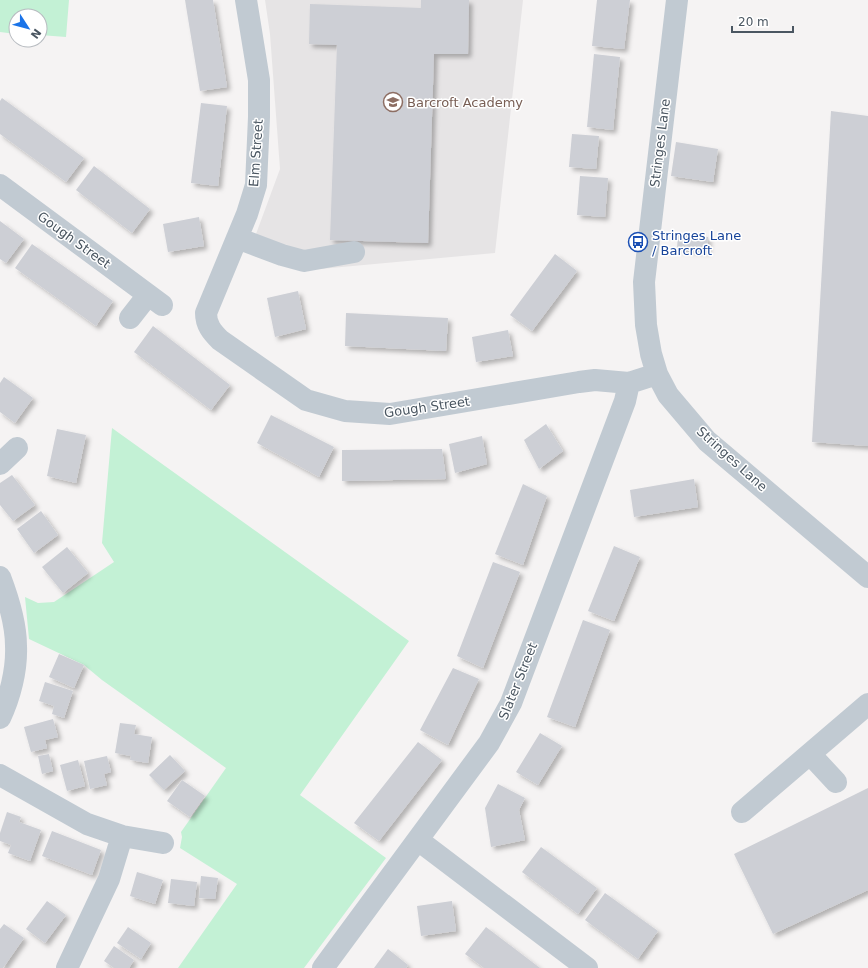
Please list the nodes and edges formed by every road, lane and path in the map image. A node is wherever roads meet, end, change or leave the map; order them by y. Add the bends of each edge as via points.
1 (246, 0) edge
2 (677, 0) edge
3 (0, 185) edge
4 (237, 238) junction
5 (354, 252) dead end
6 (130, 318) dead end
7 (220, 340) joint
8 (658, 374) junction
9 (629, 383) junction
10 (17, 448) dead end
11 (0, 464) edge
12 (0, 577) edge
13 (868, 577) edge
14 (7, 662) edge
15 (868, 704) edge
16 (0, 718) edge
17 (810, 754) junction
18 (0, 775) edge
19 (836, 782) dead end
20 (742, 812) dead end
21 (122, 836) junction
22 (418, 840) junction
23 (163, 843) dead end
24 (67, 968) edge
25 (323, 968) edge
26 (587, 968) edge

1 - 4 street, Elm Street via 259,80 259,117 256,184
2 - 8 street, Stringes Lane via 644,282 646,325 651,354
3 - 6 street, Gough Street via 155,300
4 - 5 street via 282,255 304,260
4 - 7 street, Elm Street via 206,313 206,321 211,331
7 - 9 street, Gough Street via 306,400 345,411 390,414 579,382 595,380
8 - 9 street
8 - 13 street, Stringes Lane via 668,395 707,441
9 - 22 street, Slater Street via 625,401 511,703 489,744
10 - 11 street
12 - 14 street via 11,610 16,646
14 - 16 street via 13,678
15 - 17 street
17 - 19 street
17 - 20 street
18 - 21 street via 87,824
21 - 23 street
21 - 24 street via 109,880
22 - 25 street, Slater Street
22 - 26 street

